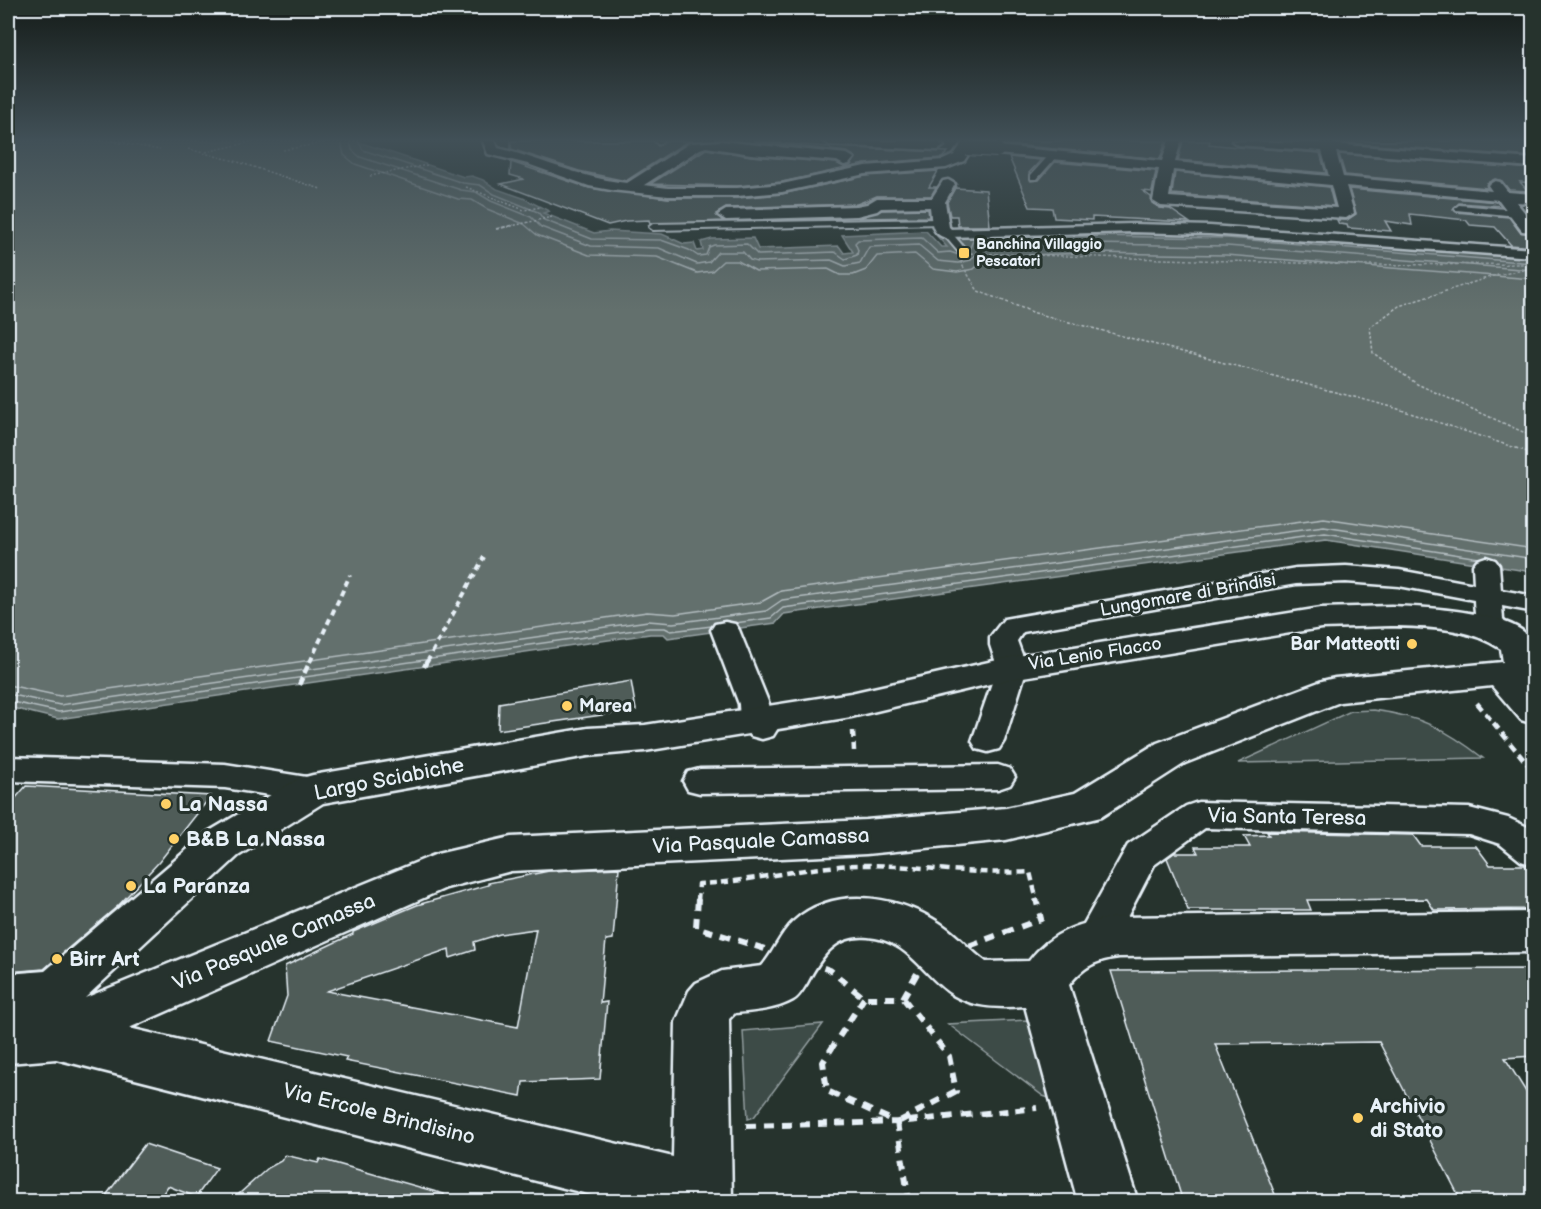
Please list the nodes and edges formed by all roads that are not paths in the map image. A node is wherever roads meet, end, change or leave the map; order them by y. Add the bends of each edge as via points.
1 (940, 197) edge
2 (1162, 197) edge
3 (1342, 197) edge
4 (1504, 197) edge
5 (1517, 197) edge
6 (1533, 199) edge
7 (937, 202) junction
8 (1459, 208) dead end
9 (1516, 213) junction
10 (726, 215) dead end
11 (653, 227) dead end
12 (943, 227) junction
13 (1528, 228) dead end
14 (964, 253) dead end
15 (1533, 253) edge
16 (1486, 565) dead end
17 (1487, 593) junction
18 (1533, 604) edge
19 (725, 630) dead end
20 (1497, 632) junction
21 (1011, 668) junction
22 (1518, 672) edge
23 (1533, 711) edge
24 (759, 725) junction
25 (645, 738) joint
26 (988, 741) dead end
27 (14, 776) edge
28 (998, 777) dead end
29 (700, 782) dead end
30 (313, 790) junction
31 (1533, 851) edge
32 (1533, 932) edge
33 (1095, 940) junction
34 (1043, 982) junction
35 (8, 996) edge
36 (40, 1022) edge
37 (702, 1197) edge
38 (1108, 1202) edge

1 - 7 street
2 - 3 street via 1161,201 1346,213
4 - 9 street
5 - 6 street
7 - 10 street via 877,203 857,211
7 - 12 street
8 - 9 lane
9 - 13 street
11 - 12 lane
12 - 14 lane
12 - 15 street via 1209,230
16 - 17 street
17 - 18 street, Lungomare di Brindisi
17 - 20 street via 1489,622
17 - 21 street, Lungomare di Brindisi via 1399,578 1296,576 1014,625 1004,634 1002,643
19 - 24 street
20 - 21 street, Via Lenio Flacco via 1433,617 1321,618
20 - 22 street, Via Lenio Flacco via 1515,643 1521,656
21 - 24 street, Via Lenio Flacco
21 - 26 street
22 - 23 street
22 - 36 street, Via Pasquale Camassa via 1335,690 1171,753 1086,806 1006,824 866,837 511,854 437,872
24 - 25 street, Via Lenio Flacco
25 - 30 street, Largo Sciabiche via 588,742
27 - 30 street via 225,776
28 - 29 street
30 - 36 street, Largo Sciabiche via 223,844
31 - 33 street, Via Santa Teresa via 1497,827 1469,821 1197,815 1140,855
32 - 33 street
33 - 34 street via 1066,953
34 - 37 street via 978,982 958,970 924,937 882,918 838,920 819,929 804,941 811,964 770,987 721,992 704,1011
34 - 38 street
35 - 36 street
36 - 37 street, Via Ercole Brindisino

